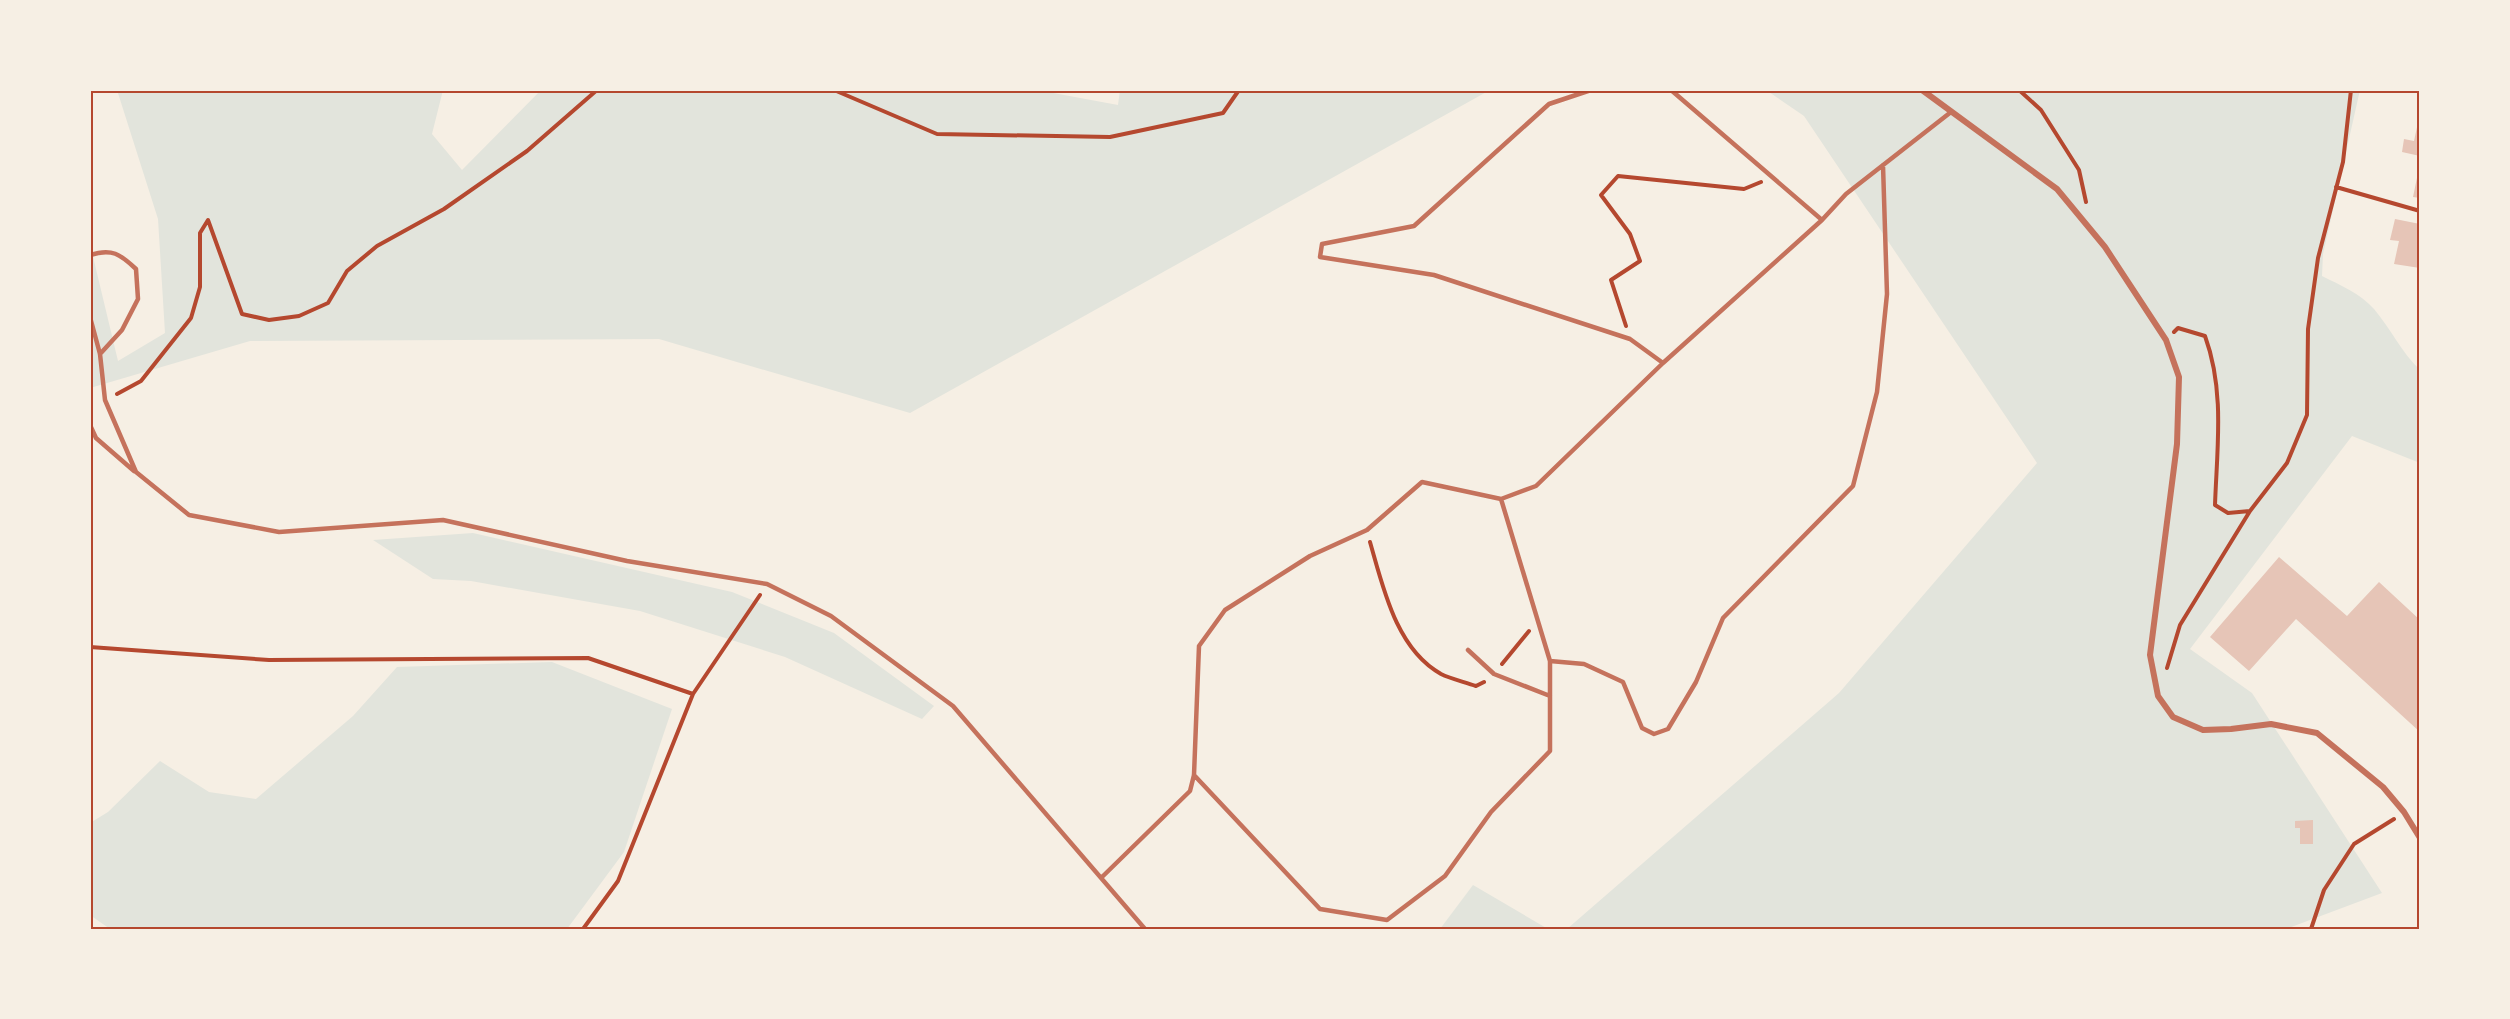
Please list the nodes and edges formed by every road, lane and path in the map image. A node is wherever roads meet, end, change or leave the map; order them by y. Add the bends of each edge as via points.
1 (597, 90) edge
2 (834, 90) edge
3 (1239, 90) edge
4 (1591, 90) edge
5 (1671, 90) edge
6 (1922, 90) edge
7 (2019, 90) edge
8 (2351, 90) edge
9 (1951, 112) junction
10 (1883, 165) junction
11 (1773, 177) junction
12 (2336, 187) junction
13 (2420, 211) edge
14 (1822, 220) junction
15 (2092, 232) junction
16 (90, 255) edge
17 (90, 317) edge
18 (1630, 339) junction
19 (2166, 340) junction
20 (100, 354) junction
21 (1663, 363) junction
22 (105, 400) junction
23 (90, 425) edge
24 (136, 472) junction
25 (1501, 499) junction
26 (2250, 510) junction
27 (1367, 530) junction
28 (767, 584) junction
29 (1539, 620) junction
30 (90, 647) edge
31 (1468, 650) dead end
32 (1550, 661) junction
33 (1494, 674) junction
34 (693, 694) junction
35 (1550, 696) junction
36 (2158, 696) junction
37 (1194, 776) junction
38 (2404, 812) junction
39 (2420, 837) edge
40 (1101, 878) junction
41 (583, 929) edge
42 (1145, 929) edge
43 (2311, 929) edge

1 - 22 path via 527,151 444,209 377,246 347,272 328,303 299,316 269,320 242,314 208,220 200,233 200,287 191,318 141,381
2 - 3 path via 937,134 1110,137 1223,113
4 - 18 lane via 1549,104 1414,226 1322,244 1320,257 1434,275
5 - 11 lane
6 - 9 street
7 - 15 path via 2041,110 2079,170
8 - 12 path via 2343,162
9 - 10 lane
9 - 15 street via 2057,189
10 - 14 lane via 1846,194
10 - 32 lane via 1887,294 1877,392 1853,486 1723,618 1696,682 1668,729 1654,734 1642,729 1623,682 1584,664
11 - 14 lane
11 - 18 path via 1744,189 1618,176 1601,195 1630,234 1640,261 1611,280
12 - 13 path
12 - 26 path via 2318,258 2310,317 2307,415 2287,463
14 - 21 lane
15 - 19 street
16 - 20 lane via 104,251 120,253 136,269 138,299 122,330
17 - 20 lane
18 - 21 lane
19 - 26 path via 2178,328 2205,336 2215,364 2219,407 2215,505 2228,513
19 - 36 street via 2179,377 2178,433 2150,655
20 - 22 lane
21 - 25 lane via 1536,486
22 - 24 lane
23 - 24 lane via 96,438
24 - 28 lane via 189,515 267,530 443,520 627,561
25 - 27 lane via 1422,482
25 - 29 lane
26 - 36 path via 2180,625
27 - 33 path via 1390,612 1421,659 1441,674 1476,686
27 - 37 lane via 1310,556 1225,610 1199,646
28 - 34 path
28 - 40 lane via 831,616 953,706
29 - 32 lane
29 - 33 path
30 - 34 path via 269,660 588,658
31 - 33 lane
32 - 35 lane
33 - 35 lane
34 - 41 path via 618,881
35 - 37 lane via 1550,751 1491,812 1445,876 1387,920 1320,909
36 - 38 street via 2173,717 2203,730 2271,723 2318,733 2383,787
37 - 40 lane via 1190,791
38 - 39 street
38 - 43 path via 2354,844 2324,890
40 - 42 lane

